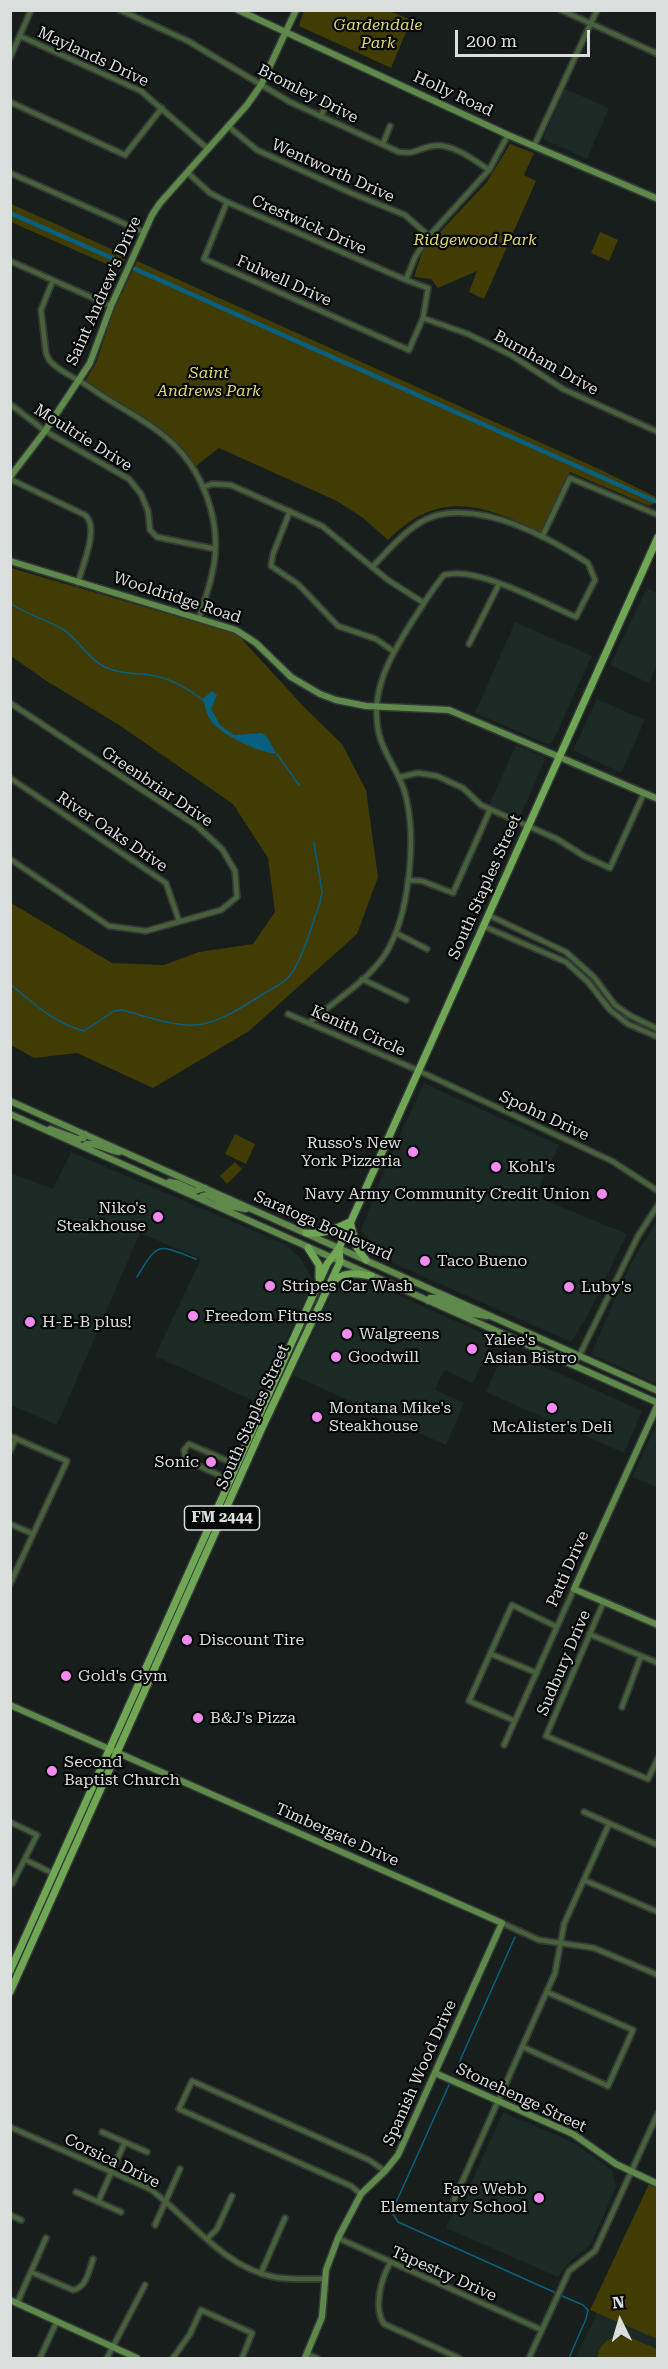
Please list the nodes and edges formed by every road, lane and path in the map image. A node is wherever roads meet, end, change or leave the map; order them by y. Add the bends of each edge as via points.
1 (32, 10) edge
2 (120, 10) edge
3 (238, 10) edge
4 (296, 10) edge
5 (561, 10) edge
6 (597, 10) edge
7 (591, 24) junction
8 (287, 32) junction
9 (20, 36) junction
10 (657, 54) edge
11 (10, 58) edge
12 (261, 85) junction
13 (328, 99) dead end
14 (10, 102) edge
15 (162, 108) junction
16 (321, 117) junction
17 (228, 126) junction
18 (390, 126) dead end
19 (508, 135) junction
20 (383, 144) junction
21 (534, 146) junction
22 (208, 149) junction
23 (489, 170) junction
24 (10, 172) edge
25 (187, 172) junction
26 (657, 198) edge
27 (227, 202) junction
28 (143, 232) junction
29 (429, 236) junction
30 (10, 261) edge
31 (53, 280) junction
32 (406, 280) junction
33 (111, 306) junction
34 (423, 318) junction
35 (79, 380) junction
36 (10, 404) edge
37 (45, 431) junction
38 (657, 432) edge
39 (10, 478) edge
40 (204, 487) junction
41 (290, 511) junction
42 (657, 515) edge
43 (543, 537) junction
44 (657, 537) edge
45 (215, 549) junction
46 (10, 561) edge
47 (373, 566) junction
48 (78, 583) junction
49 (500, 584) junction
50 (424, 603) junction
51 (199, 618) junction
52 (469, 644) dead end
53 (393, 651) junction
54 (10, 703) edge
55 (378, 707) junction
56 (560, 756) junction
57 (399, 777) junction
58 (10, 778) edge
59 (644, 794) junction
60 (657, 799) edge
61 (490, 810) junction
62 (527, 827) junction
63 (10, 859) edge
64 (408, 880) junction
65 (488, 915) junction
66 (179, 921) junction
67 (483, 926) junction
68 (396, 933) junction
69 (548, 944) junction
70 (427, 949) dead end
71 (544, 951) junction
72 (587, 970) junction
73 (582, 975) junction
74 (362, 979) junction
75 (406, 1000) dead end
76 (288, 1014) dead end
77 (309, 1023) junction
78 (648, 1025) junction
79 (657, 1029) edge
80 (645, 1032) junction
81 (657, 1037) edge
82 (417, 1070) junction
83 (10, 1101) edge
84 (10, 1114) edge
85 (41, 1127) junction
86 (85, 1134) junction
87 (84, 1147) junction
88 (126, 1152) junction
89 (162, 1182) junction
90 (205, 1188) junction
91 (657, 1191) edge
92 (201, 1199) junction
93 (657, 1205) edge
94 (253, 1209) junction
95 (350, 1222) junction
96 (306, 1233) junction
97 (308, 1248) junction
98 (339, 1248) junction
99 (330, 1257) junction
100 (366, 1260) junction
101 (340, 1262) junction
102 (371, 1276) junction
103 (319, 1281) junction
104 (329, 1285) junction
105 (428, 1301) junction
106 (494, 1317) junction
107 (544, 1353) junction
108 (579, 1356) junction
109 (657, 1391) edge
110 (657, 1404) edge
111 (260, 1413) junction
112 (262, 1428) junction
113 (13, 1437) edge
114 (10, 1451) edge
115 (237, 1465) junction
116 (230, 1480) junction
117 (215, 1514) junction
118 (10, 1524) edge
119 (216, 1531) junction
120 (206, 1533) junction
121 (33, 1534) junction
122 (207, 1551) junction
123 (10, 1584) edge
124 (574, 1589) junction
125 (604, 1600) junction
126 (657, 1625) edge
127 (557, 1627) junction
128 (589, 1634) junction
129 (491, 1654) junction
130 (641, 1656) junction
131 (657, 1664) edge
132 (537, 1673) junction
133 (10, 1704) edge
134 (622, 1707) dead end
135 (515, 1721) junction
136 (504, 1746) dead end
137 (110, 1748) junction
138 (118, 1751) junction
139 (657, 1758) edge
140 (584, 1812) dead end
141 (10, 1822) edge
142 (609, 1824) junction
143 (657, 1845) edge
144 (63, 1853) junction
145 (26, 1860) junction
146 (64, 1873) junction
147 (54, 1874) junction
148 (584, 1880) junction
149 (11, 1884) edge
150 (54, 1895) junction
151 (657, 1912) edge
152 (502, 1923) junction
153 (561, 1944) junction
154 (10, 1971) edge
155 (657, 1975) edge
156 (10, 1992) edge
157 (547, 1992) junction
158 (523, 2047) junction
159 (435, 2073) junction
160 (499, 2101) junction
161 (657, 2113) edge
162 (10, 2127) edge
163 (102, 2132) dead end
164 (125, 2142) junction
165 (147, 2152) dead end
166 (180, 2169) dead end
167 (385, 2171) junction
168 (112, 2172) junction
169 (631, 2172) junction
170 (657, 2184) edge
171 (76, 2192) dead end
172 (361, 2194) junction
173 (232, 2196) dead end
174 (454, 2200) dead end
175 (166, 2201) junction
176 (98, 2202) junction
177 (121, 2212) dead end
178 (10, 2215) edge
179 (285, 2218) dead end
180 (21, 2220) dead end
181 (155, 2225) dead end
182 (46, 2238) dead end
183 (338, 2238) junction
184 (207, 2239) junction
185 (93, 2259) dead end
186 (390, 2263) junction
187 (31, 2272) junction
188 (261, 2273) junction
189 (325, 2279) junction
190 (145, 2285) dead end
191 (14, 2301) edge
192 (57, 2321) junction
193 (542, 2330) junction
194 (114, 2346) junction
195 (306, 2356) edge
196 (40, 2358) edge
197 (107, 2358) edge
198 (137, 2358) edge
199 (173, 2358) edge
200 (242, 2358) edge
201 (317, 2358) edge
202 (459, 2358) edge
203 (529, 2358) edge

1 - 9 street
2 - 12 street, Bromley Drive via 188,40
3 - 8 street, Holly Road
4 - 8 street, Saint Andrew's Drive
5 - 7 street
6 - 7 street
7 - 10 street
7 - 21 street
8 - 12 street, Saint Andrew's Drive
8 - 19 street, Holly Road
9 - 11 street
9 - 15 street, Maylands Drive via 141,91
12 - 16 street, Bromley Drive
12 - 17 street, Saint Andrew's Drive
13 - 16 street
14 - 15 street via 125,155
15 - 22 street, Maylands Drive
16 - 20 street, Bromley Drive
17 - 22 street, Saint Andrew's Drive
17 - 29 street, Wentworth Drive via 257,150 405,215
18 - 20 street
19 - 21 street, Holly Road
19 - 23 street
20 - 23 street, Bromley Drive via 399,152 415,153 435,145 445,147 471,157
21 - 26 street, Holly Road
22 - 25 street, Saint Andrew's Drive
23 - 29 street
24 - 28 street
25 - 27 street, Crestwick Drive
25 - 28 street, Saint Andrew's Drive via 160,203
27 - 32 street, Crestwick Drive
27 - 34 street, Fulwell Drive via 204,258 409,350
28 - 33 street, Saint Andrew's Drive
29 - 32 street
30 - 31 street
31 - 33 street
31 - 35 street via 41,310 46,353 53,365
32 - 34 street, Crestwick Drive via 428,288
33 - 35 street, Saint Andrew's Drive via 90,363
34 - 38 street, Burnham Drive via 468,334 511,355 563,389
35 - 37 street, Saint Andrew's Drive
35 - 40 street via 165,436 186,458
36 - 37 street, Moultrie Drive
37 - 39 street, Saint Andrew's Drive
37 - 45 street, Moultrie Drive via 129,479 141,494 150,530 157,537
39 - 48 street via 90,520 92,530
40 - 41 street via 231,486
40 - 45 street via 214,521
41 - 47 street via 322,526
41 - 53 street via 271,566 298,584 338,626 376,639
42 - 43 street via 570,478
43 - 47 street via 492,516 437,515 414,527
43 - 49 street via 588,563 593,572 591,591 576,617
44 - 56 main road, South Staples Street
45 - 51 street
46 - 48 street, Wooldridge Road
47 - 50 street
48 - 51 street, Wooldridge Road
49 - 50 street via 454,572 444,575
49 - 52 street
50 - 53 street
51 - 55 street, Wooldridge Road via 247,635 285,673 320,694 350,704
53 - 55 street via 380,683
54 - 66 street, Greenbriar Drive via 197,826 222,849 236,871 237,897 221,910
55 - 56 street, Wooldridge Road via 449,710
55 - 57 street via 379,735
56 - 59 street, Wooldridge Road
56 - 62 main road, South Staples Street
57 - 61 street via 418,773 437,777 463,788
57 - 64 street via 411,822
58 - 66 street, River Oaks Drive via 166,883
59 - 60 street, Wooldridge Road
59 - 62 street via 610,868
61 - 62 street
61 - 64 street via 453,893
62 - 65 main road, South Staples Street
63 - 66 street via 109,926 146,931
64 - 68 street
65 - 67 main road, South Staples Street
65 - 69 street
67 - 71 street
67 - 82 main road, South Staples Street
68 - 70 street
68 - 74 street via 383,957
69 - 71 street
69 - 72 street via 566,952
71 - 73 street
72 - 73 street
72 - 78 street via 615,1005
73 - 80 street via 610,1010
74 - 75 street
74 - 77 street
76 - 77 street, Kenith Circle
77 - 82 street, Kenith Circle
78 - 79 street
78 - 80 street
80 - 81 street
82 - 91 street, Spohn Drive via 612,1161
82 - 95 main road, South Staples Street
83 - 86 street, Saratoga Boulevard
84 - 85 street, Saratoga Boulevard
85 - 86 street via 78,1139
85 - 87 street, Saratoga Boulevard
86 - 88 street, Saratoga Boulevard
87 - 88 street via 91,1143 109,1151
87 - 89 street, Saratoga Boulevard
88 - 90 street, Saratoga Boulevard
89 - 90 street via 195,1191
89 - 92 street, Saratoga Boulevard
90 - 94 street, Saratoga Boulevard
92 - 94 street via 207,1195 233,1207
92 - 97 street, Saratoga Boulevard
93 - 108 street
94 - 96 street, Saratoga Boulevard
95 - 96 main road via 329,1232
95 - 98 main road, South Staples Street
95 - 100 main road via 356,1246
96 - 98 street, Saratoga Boulevard
97 - 99 street, Saratoga Boulevard
97 - 103 main road via 319,1265
98 - 99 main road, South Staples Street / FM 2444
98 - 100 street, Saratoga Boulevard
98 - 101 main road, South Staples Street / FM 2444
99 - 101 street, Saratoga Boulevard
99 - 103 main road, South Staples Street / FM 2444
100 - 106 street, Saratoga Boulevard
101 - 102 street, Saratoga Boulevard
101 - 104 main road, South Staples Street / FM 2444
102 - 104 main road via 342,1274
102 - 105 street, Saratoga Boulevard
103 - 111 main road, South Staples Street / FM 2444
104 - 112 main road, South Staples Street / FM 2444
105 - 106 street via 436,1298 473,1314
105 - 107 street, Saratoga Boulevard
106 - 108 street, Saratoga Boulevard
107 - 108 street via 575,1360
107 - 110 street, Saratoga Boulevard
108 - 109 street, Saratoga Boulevard
110 - 124 street, Patti Drive
111 - 112 main road
111 - 115 main road, South Staples Street / FM 2444
112 - 119 main road, South Staples Street / FM 2444
113 - 114 street
113 - 121 street via 67,1461
115 - 116 main road, South Staples Street / FM 2444
115 - 116 street via 189,1444 184,1450 190,1462
116 - 117 main road, South Staples Street / FM 2444
117 - 119 main road
117 - 120 main road, South Staples Street / FM 2444
118 - 121 street
119 - 122 main road, South Staples Street / FM 2444
120 - 122 main road via 210,1535
120 - 137 main road, South Staples Street / FM 2444
121 - 123 street
122 - 138 main road, South Staples Street / FM 2444
124 - 125 street
124 - 127 street, Patti Drive
125 - 126 street
125 - 128 street, Sudbury Drive
127 - 129 street via 512,1605
127 - 132 street, Patti Drive
128 - 130 street
128 - 139 street, Sudbury Drive via 546,1736 648,1779
129 - 132 street
129 - 135 street via 469,1701
130 - 131 street
130 - 134 street
132 - 135 street, Patti Drive
133 - 137 street, Timbergate Drive
135 - 136 street, Patti Drive
137 - 138 street, Timbergate Drive
137 - 144 main road, South Staples Street / FM 2444
138 - 146 main road, South Staples Street / FM 2444
138 - 152 street, Timbergate Drive
140 - 142 street
141 - 145 street via 37,1835
142 - 143 street
142 - 148 street
144 - 146 main road
144 - 147 main road, South Staples Street / FM 2444
145 - 147 street
145 - 149 street
146 - 150 main road, South Staples Street / FM 2444
147 - 150 main road
147 - 154 main road, South Staples Street / FM 2444
148 - 151 street
148 - 153 street via 564,1924
150 - 156 main road, South Staples Street / FM 2444
152 - 153 street, Timbergate Drive via 539,1940
152 - 159 street, Spanish Wood Drive
153 - 155 street, Timbergate Drive via 594,1948
153 - 157 street
157 - 158 street
157 - 158 street via 633,2031 608,2086
158 - 160 street
159 - 160 street, Stonehenge Street
159 - 167 street, Spanish Wood Drive via 398,2155
160 - 169 street, Stonehenge Street via 573,2134
160 - 174 street
161 - 169 street
162 - 168 street, Corsica Drive
163 - 164 street
164 - 165 street
164 - 168 street
166 - 175 street
167 - 172 street, Spanish Wood Drive
167 - 172 street via 369,2160 192,2081 179,2109 351,2186
168 - 175 street, Corsica Drive via 150,2189
168 - 176 street
169 - 170 street, Stonehenge Street
169 - 193 street via 595,2251 569,2271
171 - 176 street
172 - 183 street, Spanish Wood Drive
173 - 184 street via 217,2229
175 - 181 street
175 - 184 street, Corsica Drive
176 - 177 street
178 - 180 street
179 - 188 street
182 - 187 street
183 - 186 street, Tapestry Drive
183 - 189 street, Spanish Wood Drive
184 - 188 street, Corsica Drive via 220,2251
185 - 187 street via 82,2287 77,2290
186 - 193 street, Tapestry Drive
186 - 202 street via 383,2276 379,2306 384,2325
187 - 191 street
188 - 189 street, Corsica Drive
189 - 195 street, Spanish Wood Drive via 322,2317
190 - 194 street
191 - 192 street
192 - 194 street
192 - 196 street
193 - 203 street
194 - 197 street
194 - 198 street
195 - 201 street
199 - 200 street via 201,2310 252,2333

